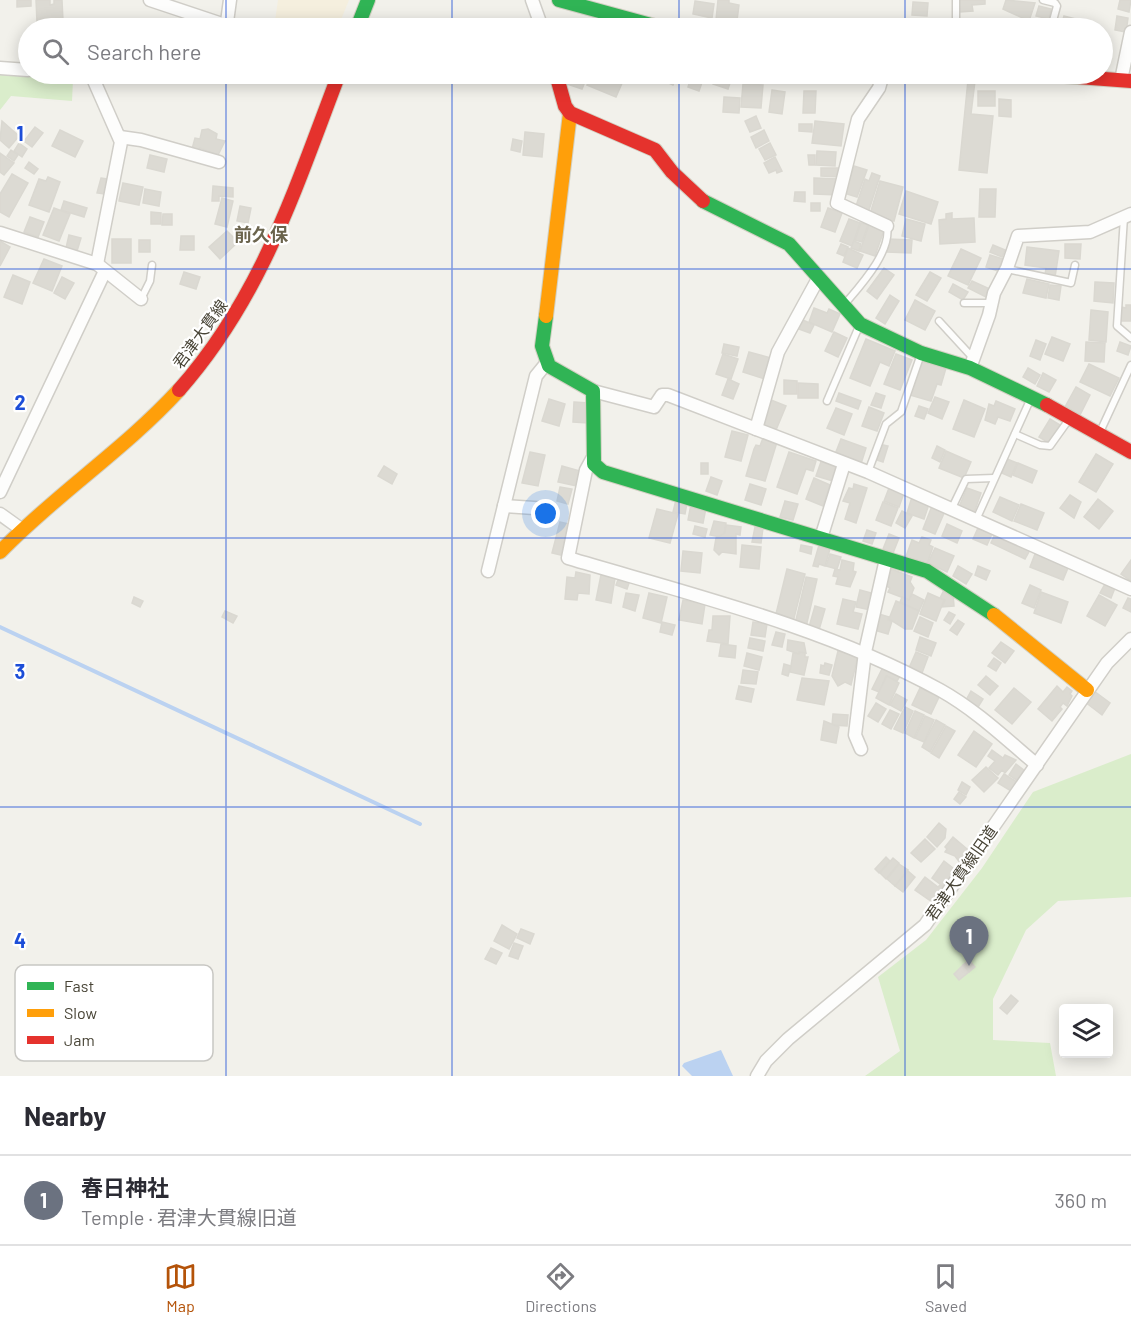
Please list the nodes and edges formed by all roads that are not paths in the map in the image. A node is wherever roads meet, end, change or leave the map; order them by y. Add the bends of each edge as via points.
1 (150, 0) edge
2 (230, 0) edge
3 (368, 0) edge
4 (532, 0) edge
5 (559, 0) edge
6 (956, 0) edge
7 (1043, 0) edge
8 (204, 18) edge
9 (228, 18) edge
10 (361, 18) edge
11 (538, 18) edge
12 (625, 18) edge
13 (956, 18) edge
14 (1054, 18) edge
15 (1131, 32) edge
16 (0, 68) edge
17 (18, 69) edge
18 (1126, 81) edge
19 (96, 84) edge
20 (335, 84) edge
21 (559, 84) edge
22 (880, 84) edge
23 (570, 113) junction
24 (120, 137) junction
25 (219, 162) dead end
26 (1127, 215) edge
27 (887, 226) joint
28 (0, 233) edge
29 (152, 265) dead end
30 (1075, 265) dead end
31 (101, 268) junction
32 (1007, 268) junction
33 (819, 278) junction
34 (141, 299) joint
35 (964, 303) dead end
36 (992, 303) junction
37 (843, 305) junction
38 (939, 321) dead end
39 (860, 324) junction
40 (1131, 338) edge
41 (921, 353) junction
42 (971, 364) junction
43 (545, 365) junction
44 (1131, 365) edge
45 (593, 391) junction
46 (1031, 397) junction
47 (827, 401) dead end
48 (1071, 417) junction
49 (756, 429) junction
50 (1100, 433) junction
51 (1014, 434) junction
52 (1131, 452) edge
53 (592, 459) junction
54 (844, 464) junction
55 (868, 472) junction
56 (994, 478) junction
57 (0, 492) edge
58 (504, 506) junction
59 (549, 508) dead end
60 (952, 508) junction
61 (0, 514) edge
62 (976, 520) junction
63 (21, 529) junction
64 (821, 538) junction
65 (0, 552) edge
66 (886, 559) junction
67 (488, 571) dead end
68 (1131, 589) edge
69 (1131, 639) edge
70 (865, 652) junction
71 (1088, 690) junction
72 (861, 749) dead end
73 (1037, 765) junction
74 (757, 1076) edge

1 - 8 street
2 - 9 street
3 - 10 street
4 - 11 street
5 - 12 street
6 - 13 lane
7 - 14 lane via 1057,6
15 - 18 street
16 - 17 street
19 - 24 street
20 - 63 street, 君津大貫線 via 261,270 224,333 181,388 148,422
21 - 23 street
22 - 27 street via 858,119 837,203
23 - 33 street via 655,150 703,201 789,244
23 - 43 street via 543,331
24 - 25 street
24 - 31 street
26 - 32 street via 1090,232 1018,236
26 - 40 lane via 1117,326
27 - 37 lane via 889,233 878,261
28 - 31 street
29 - 34 lane via 150,281
30 - 32 lane via 1071,283
31 - 34 street
31 - 57 street
32 - 36 street
33 - 37 street
33 - 49 street via 778,352
35 - 36 lane
36 - 42 street
37 - 39 street
38 - 42 lane
39 - 41 street
39 - 47 lane
41 - 42 street
41 - 55 lane via 901,412 886,424
42 - 46 street
43 - 45 street
43 - 58 street via 536,376
44 - 50 lane
45 - 49 street via 651,407 657,406 662,395 668,395
45 - 53 street
46 - 48 street
46 - 51 lane
48 - 50 street
48 - 51 lane via 1050,446
49 - 54 street
50 - 52 street
51 - 56 lane
53 - 64 street via 603,472
53 - 70 street via 586,470 568,558
54 - 55 street
54 - 64 street
55 - 60 street
56 - 60 lane via 966,479
56 - 62 lane
58 - 59 street
58 - 67 street
60 - 62 street
61 - 63 street
62 - 68 street
63 - 65 street, 君津大貫線
64 - 66 street
66 - 70 street
66 - 71 street via 927,571 945,581
69 - 71 street, 君津大貫線旧道
70 - 72 street via 855,735
70 - 73 street via 971,710
71 - 73 street, 君津大貫線旧道
73 - 74 street, 君津大貫線旧道 via 925,925 788,1040

